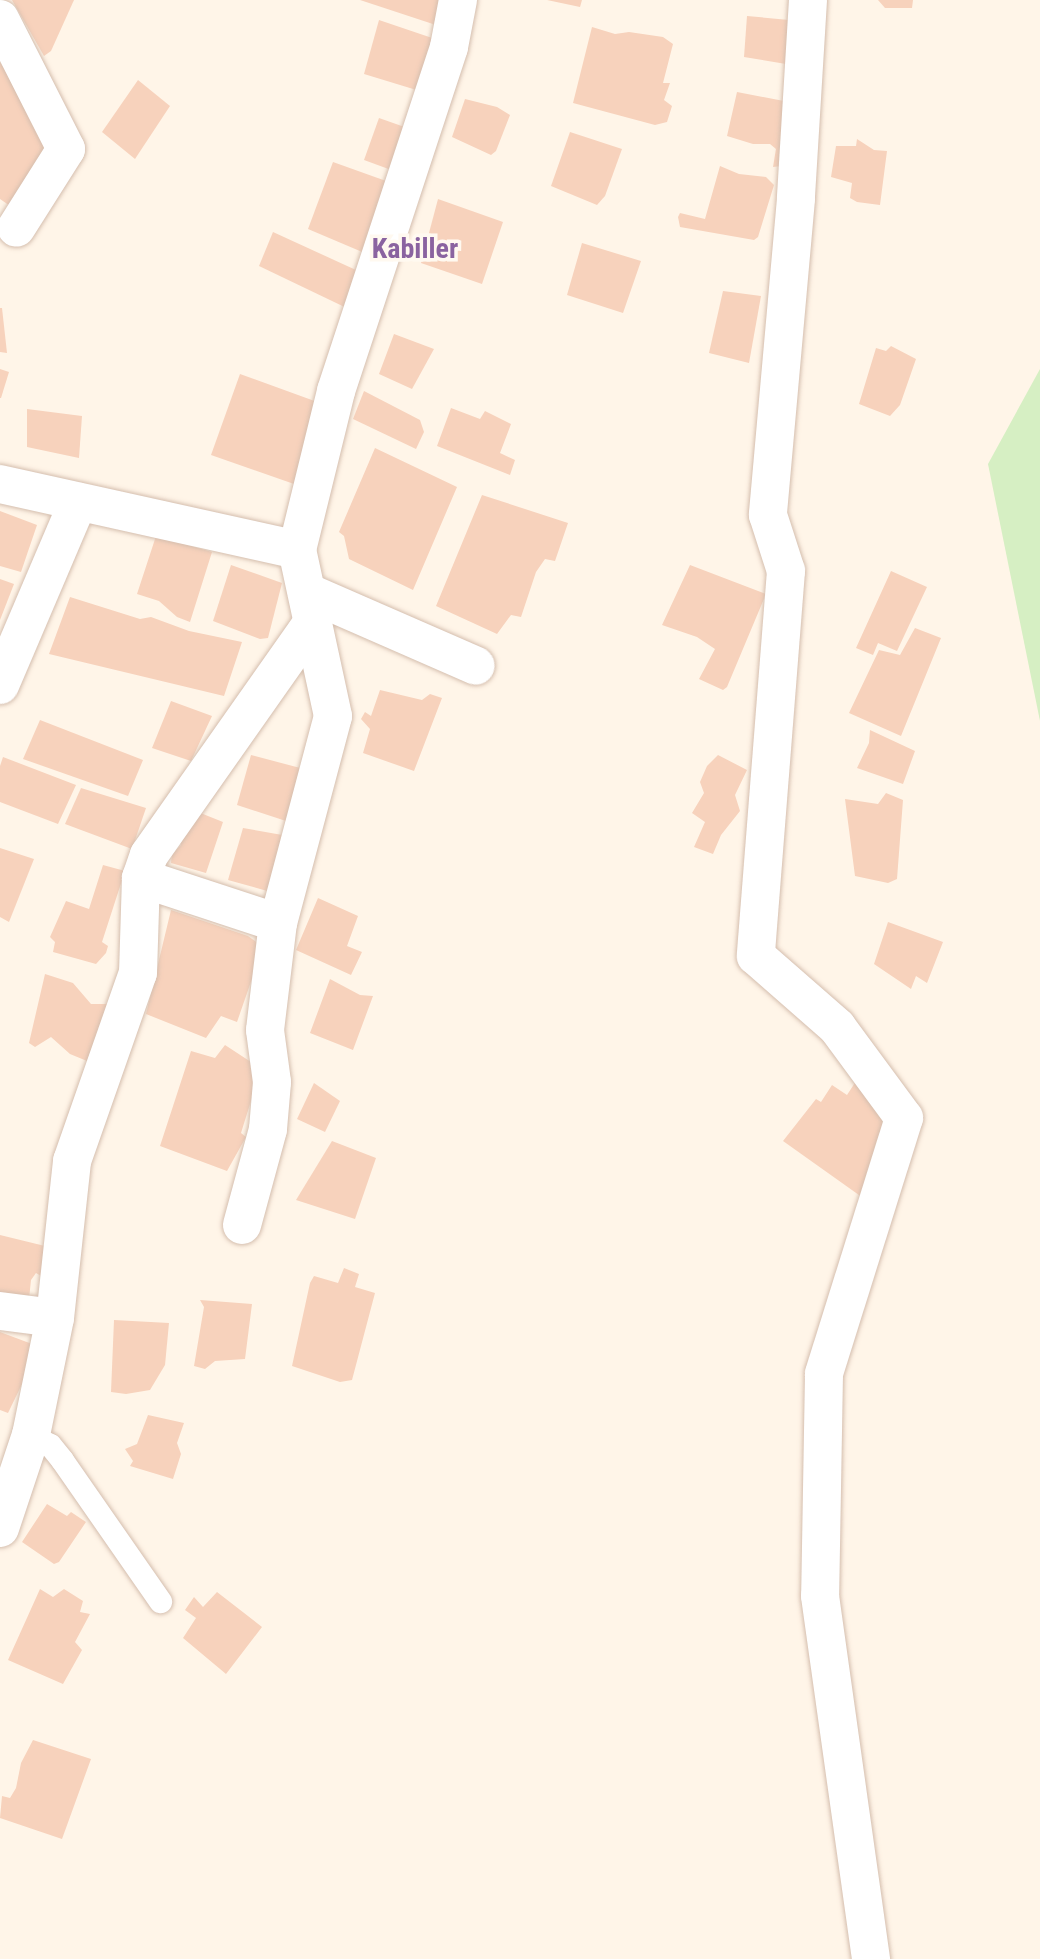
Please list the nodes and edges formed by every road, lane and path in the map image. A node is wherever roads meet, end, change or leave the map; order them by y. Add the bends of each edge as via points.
1 (458, 0) edge
2 (808, 0) edge
3 (0, 19) edge
4 (16, 228) dead end
5 (0, 484) edge
6 (78, 502) junction
7 (297, 550) junction
8 (310, 607) junction
9 (477, 666) dead end
10 (0, 685) edge
11 (141, 878) junction
12 (278, 923) junction
13 (242, 1225) dead end
14 (0, 1311) edge
15 (55, 1318) junction
16 (31, 1435) junction
17 (0, 1528) edge
18 (160, 1601) dead end
19 (871, 1959) edge

1 - 7 street via 449,47 336,391
2 - 19 street via 768,514 786,571 756,956 837,1027 905,1118 824,1374 820,1596
3 - 4 street via 66,149
5 - 6 street
6 - 7 street
6 - 10 street
7 - 8 street
8 - 9 street
8 - 11 street via 149,855
8 - 12 street via 333,716
11 - 12 street
11 - 15 street via 138,973 72,1161
12 - 13 street via 265,1030 272,1082 268,1129
14 - 15 street
15 - 16 street
16 - 17 street
16 - 18 lane via 50,1445

